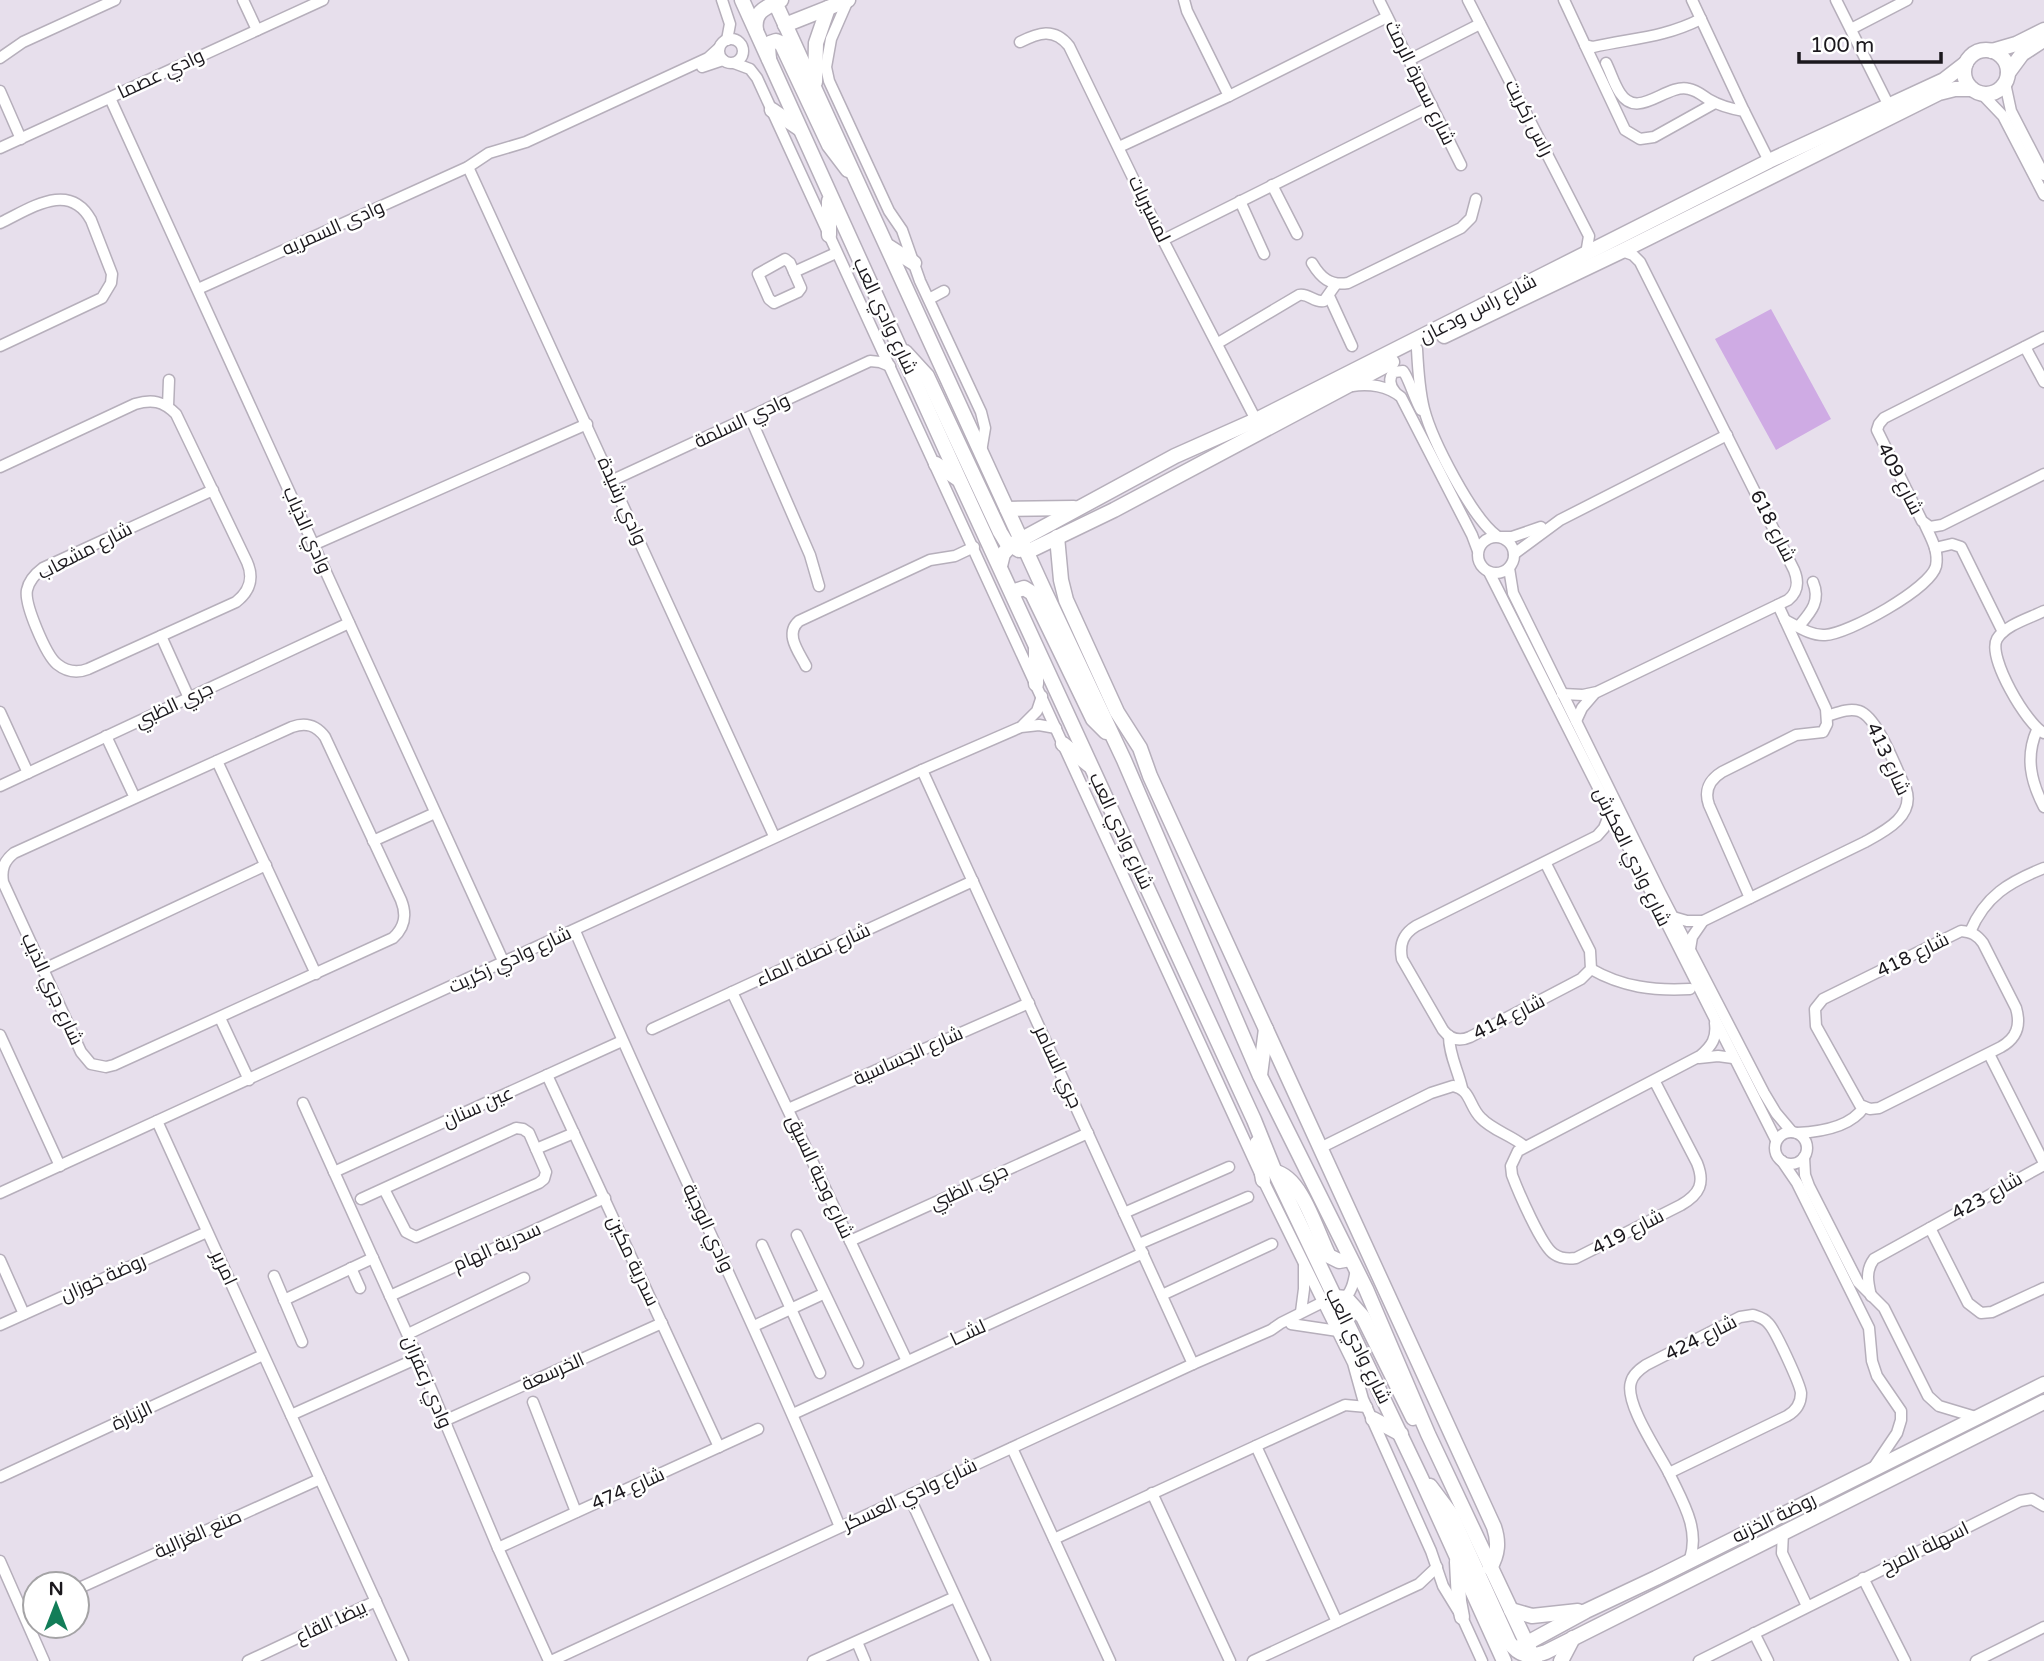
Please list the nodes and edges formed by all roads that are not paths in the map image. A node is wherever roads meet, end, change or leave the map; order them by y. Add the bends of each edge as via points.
1 (115, 0) edge
2 (243, 0) edge
3 (323, 0) edge
4 (722, 0) edge
5 (742, 0) edge
6 (848, 0) edge
7 (1184, 0) edge
8 (1379, 0) edge
9 (1468, 0) edge
10 (1564, 0) edge
11 (1692, 0) edge
12 (1836, 0) edge
13 (1907, 0) edge
14 (771, 2) edge
15 (828, 8) junction
16 (1387, 18) junction
17 (1701, 19) junction
18 (1480, 24) junction
19 (785, 25) junction
20 (1851, 29) junction
21 (257, 30) junction
22 (2044, 30) edge
23 (756, 31) junction
24 (2044, 40) edge
25 (1020, 42) dead end
26 (1585, 45) junction
27 (1992, 51) junction
28 (726, 53) junction
29 (0, 58) edge
30 (769, 59) junction
31 (1409, 60) junction
32 (1966, 62) junction
33 (1606, 64) dead end
34 (2007, 78) junction
35 (0, 91) edge
36 (816, 91) junction
37 (1977, 91) junction
38 (1229, 96) junction
39 (110, 98) junction
40 (1715, 103) junction
41 (1432, 106) junction
42 (1889, 106) junction
43 (772, 110) junction
44 (1744, 111) junction
45 (801, 129) junction
46 (21, 139) junction
47 (1119, 147) junction
48 (0, 148) edge
49 (1769, 161) junction
50 (1461, 165) dead end
51 (468, 167) junction
52 (2044, 175) edge
53 (857, 177) junction
54 (1272, 185) junction
55 (2043, 189) edge
56 (828, 193) junction
57 (1476, 199) dead end
58 (1240, 201) junction
59 (0, 223) edge
60 (1297, 234) dead end
61 (829, 235) junction
62 (1589, 236) junction
63 (1163, 240) junction
64 (1642, 242) junction
65 (1607, 244) junction
66 (888, 247) junction
67 (1622, 251) junction
68 (836, 253) junction
69 (1264, 254) dead end
70 (1586, 254) junction
71 (1640, 262) junction
72 (914, 263) junction
73 (1312, 263) dead end
74 (794, 272) dead end
75 (1336, 284) junction
76 (198, 289) junction
77 (944, 291) dead end
78 (1329, 296) junction
79 (929, 299) junction
80 (2044, 337) edge
81 (878, 342) junction
82 (1218, 343) junction
83 (0, 346) edge
84 (1352, 346) dead end
85 (2025, 346) junction
86 (901, 349) junction
87 (1418, 349) junction
88 (870, 362) junction
89 (890, 366) junction
90 (169, 380) dead end
91 (2044, 382) edge
92 (1343, 388) junction
93 (1395, 392) junction
94 (168, 406) junction
95 (750, 417) junction
96 (1256, 420) junction
97 (587, 424) junction
98 (1430, 425) junction
99 (1727, 435) junction
100 (981, 452) junction
101 (936, 464) junction
102 (0, 467) edge
103 (2044, 474) edge
104 (959, 479) junction
105 (613, 480) junction
106 (213, 490) junction
107 (1082, 507) junction
108 (1007, 509) junction
109 (1560, 520) junction
110 (1925, 525) junction
111 (1057, 537) junction
112 (1499, 537) junction
113 (313, 545) junction
114 (1019, 546) junction
115 (974, 547) junction
116 (1935, 548) junction
117 (1478, 551) junction
118 (1514, 554) junction
119 (1000, 566) junction
120 (1509, 568) junction
121 (1489, 572) junction
122 (1813, 582) dead end
123 (819, 586) dead end
124 (1044, 590) junction
125 (1012, 592) junction
126 (1778, 605) junction
127 (1070, 609) junction
128 (2044, 611) edge
129 (1785, 620) junction
130 (349, 623) junction
131 (1799, 626) junction
132 (2003, 632) junction
133 (160, 636) junction
134 (1036, 644) junction
135 (806, 666) dead end
136 (1039, 690) junction
137 (1597, 692) junction
138 (1562, 694) junction
139 (189, 698) junction
140 (0, 712) edge
141 (1827, 716) junction
142 (1576, 721) junction
143 (1125, 723) junction
144 (1021, 727) junction
145 (1056, 729) junction
146 (2041, 731) edge
147 (106, 737) junction
148 (1113, 737) junction
149 (1063, 744) junction
150 (1124, 760) junction
151 (217, 761) junction
152 (1093, 769) junction
153 (922, 770) junction
154 (28, 773) junction
155 (0, 786) edge
156 (135, 798) junction
157 (2044, 807) edge
158 (435, 813) junction
159 (1610, 813) junction
160 (774, 836) junction
161 (1597, 836) junction
162 (1622, 836) junction
163 (373, 841) junction
164 (1545, 862) junction
165 (265, 865) junction
166 (2044, 868) edge
167 (973, 881) junction
168 (1750, 898) junction
169 (1673, 917) junction
170 (1703, 921) junction
171 (575, 931) junction
172 (1970, 932) junction
173 (1690, 950) junction
174 (504, 963) junction
175 (1591, 969) junction
176 (43, 970) junction
177 (316, 974) junction
178 (1690, 989) dead end
179 (732, 992) junction
180 (1029, 1003) junction
181 (220, 1018) junction
182 (1715, 1023) junction
183 (652, 1029) dead end
184 (1266, 1029) junction
185 (0, 1035) edge
186 (1449, 1036) junction
187 (622, 1041) junction
188 (1989, 1054) junction
189 (1732, 1058) junction
190 (1693, 1060) junction
191 (547, 1075) junction
192 (1260, 1076) junction
193 (249, 1080) junction
194 (1654, 1080) junction
195 (1462, 1088) junction
196 (303, 1103) dead end
197 (1864, 1107) junction
198 (788, 1110) junction
199 (157, 1121) junction
200 (1826, 1130) junction
201 (1794, 1132) junction
202 (573, 1133) junction
203 (1088, 1133) junction
204 (1776, 1140) junction
205 (1524, 1146) junction
206 (1320, 1148) junction
207 (536, 1149) junction
208 (1805, 1153) junction
209 (1782, 1161) junction
210 (2044, 1164) edge
211 (60, 1166) junction
212 (1229, 1167) dead end
213 (334, 1172) junction
214 (1269, 1175) junction
215 (384, 1189) junction
216 (0, 1194) edge
217 (1248, 1197) dead end
218 (605, 1198) junction
219 (361, 1199) dead end
220 (1125, 1213) junction
221 (1930, 1228) junction
222 (207, 1231) junction
223 (797, 1235) dead end
224 (850, 1241) junction
225 (1272, 1244) dead end
226 (762, 1245) dead end
227 (1141, 1249) junction
228 (373, 1258) junction
229 (1303, 1259) junction
230 (0, 1260) edge
231 (1353, 1264) junction
232 (351, 1268) junction
233 (274, 1276) dead end
234 (524, 1279) dead end
235 (359, 1288) dead end
236 (2044, 1288) edge
237 (824, 1294) junction
238 (1162, 1295) junction
239 (390, 1296) junction
240 (1871, 1296) junction
241 (284, 1300) junction
242 (1334, 1301) junction
243 (791, 1308) junction
244 (1301, 1312) junction
245 (24, 1314) junction
246 (662, 1323) junction
247 (1291, 1324) junction
248 (0, 1325) edge
249 (754, 1326) junction
250 (1271, 1331) junction
251 (1338, 1331) junction
252 (408, 1334) junction
253 (302, 1342) dead end
254 (263, 1355) junction
255 (418, 1358) junction
256 (907, 1361) junction
257 (858, 1363) dead end
258 (1193, 1364) junction
259 (820, 1373) dead end
260 (2044, 1384) edge
261 (1359, 1388) junction
262 (533, 1402) dead end
263 (2044, 1402) edge
264 (1345, 1405) junction
265 (1370, 1413) junction
266 (793, 1414) junction
267 (290, 1415) junction
268 (1979, 1418) junction
269 (444, 1422) junction
270 (758, 1429) dead end
271 (1401, 1434) junction
272 (1428, 1434) junction
273 (1256, 1446) junction
274 (719, 1447) junction
275 (1012, 1448) junction
276 (1871, 1471) junction
277 (1669, 1473) junction
278 (0, 1477) edge
279 (1421, 1478) junction
280 (320, 1479) junction
281 (1152, 1493) junction
282 (909, 1496) junction
283 (2044, 1506) edge
284 (576, 1512) junction
285 (840, 1527) junction
286 (1783, 1532) junction
287 (1693, 1537) junction
288 (1054, 1539) junction
289 (1762, 1542) junction
290 (498, 1548) junction
291 (1711, 1549) junction
292 (1782, 1553) junction
293 (1456, 1554) junction
294 (1690, 1559) junction
295 (0, 1561) edge
296 (1437, 1567) junction
297 (1490, 1568) junction
298 (1656, 1578) junction
299 (1863, 1578) junction
300 (91, 1582) edge
301 (1419, 1584) junction
302 (1443, 1586) junction
303 (1663, 1592) junction
304 (21, 1596) edge
305 (955, 1597) junction
306 (376, 1601) junction
307 (1807, 1606) junction
308 (1511, 1610) junction
309 (1586, 1611) junction
310 (1462, 1617) junction
311 (1336, 1622) junction
312 (2044, 1627) edge
313 (1754, 1633) junction
314 (1574, 1637) junction
315 (38, 1640) edge
316 (856, 1642) junction
317 (1524, 1654) edge
318 (44, 1661) edge
319 (248, 1661) edge
320 (403, 1661) edge
321 (550, 1661) edge
322 (813, 1661) edge
323 (865, 1661) edge
324 (985, 1661) edge
325 (1110, 1661) edge
326 (1230, 1661) edge
327 (1253, 1661) edge
328 (1482, 1661) edge
329 (1504, 1661) edge
330 (1561, 1661) edge
331 (1699, 1661) edge
332 (1768, 1661) edge
333 (1905, 1661) edge
334 (1976, 1661) edge

1 - 29 street via 23,42
2 - 21 street
3 - 21 street, وادي عصما
4 - 28 street via 730,24
5 - 23 street, شارع وادي العب
6 - 15 street
6 - 72 street via 827,53 829,81
7 - 38 street
8 - 16 street, شارع سمرة الرمث
9 - 18 street, راس زكريت
10 - 26 street
11 - 17 street
12 - 20 street
13 - 20 street
14 - 19 street, شارع وادي العب
14 - 23 street via 756,18
15 - 19 street
15 - 36 street via 816,43
16 - 31 street, شارع سمرة الرمث
16 - 38 street
17 - 26 street via 1643,39
17 - 44 street
18 - 31 street
18 - 62 street, راس زكريت
19 - 36 street, شارع وادي العب
20 - 42 street
21 - 39 street, وادي عصما
22 - 27 street
23 - 30 street, شارع وادي العب
24 - 34 street via 2022,54
25 - 47 street, لمسيربات via 1042,33 1064,40
26 - 40 street via 1625,130 1640,139
27 - 32 street via 1974,54
27 - 34 street via 2004,59
28 - 43 street via 754,73
28 - 51 street, وادى السمريه via 536,144
30 - 45 street, شارع وادي العب
30 - 53 street via 770,43 781,43 829,145
31 - 41 street, شارع سمرة الرمث
32 - 37 street via 1964,77
32 - 42 street, شارع راس ودعان via 1944,80
33 - 40 street via 1621,95 1631,103 1643,104 1684,88
34 - 37 street via 1998,91
34 - 52 street via 2011,111
35 - 46 street
36 - 53 street, شارع وادي العب
37 - 55 street via 2003,116
37 - 64 street, شارع راس ودعان via 1938,93
38 - 47 street
39 - 46 street, وادي عصما
39 - 76 street, وادي الذياب
40 - 44 street
41 - 50 street, شارع سمرة الرمث
41 - 54 street
42 - 49 street, شارع راس ودعان
43 - 45 street
43 - 61 street
44 - 49 street
45 - 56 street, شارع وادي العب
46 - 48 street, وادي عصما
47 - 63 street, لمسيربات
49 - 65 street, شارع راس ودعان
51 - 76 street, وادى السمريه
51 - 97 street, وادي رشيدة
53 - 66 street, شارع وادي العب
54 - 58 street
54 - 60 street
56 - 61 street
56 - 86 street, شارع وادي العب
57 - 75 street via 1471,218 1461,228 1348,283
58 - 63 street
58 - 69 street
59 - 83 street via 53,200 72,201 91,220 113,274 108,291 94,302
61 - 68 street
62 - 65 street
62 - 70 street
63 - 82 street, لمسيربات
64 - 67 street, شارع راس ودعان
64 - 71 street
65 - 70 street, شارع راس ودعان
66 - 72 street
66 - 100 street, شارع وادي العب
67 - 71 street
67 - 87 street, شارع راس ودعان
68 - 74 street
68 - 81 street
70 - 96 street, شارع راس ودعان
71 - 99 street, شارع 618
72 - 79 street
73 - 75 street via 1322,277
75 - 78 street
76 - 113 street, وادي الذياب
77 - 79 street
78 - 82 street via 1321,302 1299,295
78 - 84 street
79 - 100 street via 983,418
80 - 85 street, شارع 409
81 - 88 street
81 - 89 street
82 - 96 street, لمسيربات
85 - 91 street
85 - 110 street, شارع 409 via 1879,424 1879,436
86 - 104 street, شارع وادي العب
86 - 114 street via 927,376 1000,532
87 - 92 street, شارع راس ودعان
87 - 98 street via 1421,395
88 - 89 street
88 - 95 street, وادي السلمة
89 - 101 street
90 - 94 street
92 - 93 street via 1368,385
92 - 111 street, شارع راس ودعان
93 - 98 street via 1391,377 1403,371
93 - 117 street via 1407,407
94 - 102 street via 157,401 135,404
94 - 106 street, شارع مشعاب
95 - 105 street, وادي السلمة
95 - 123 street
96 - 107 street, شارع راس ودعان via 1175,456
97 - 105 street, وادي رشيدة
97 - 113 street
98 - 112 street via 1471,507
99 - 109 street
99 - 126 street, شارع 618 via 1796,574 1795,593
100 - 108 street, شارع وادي العب
101 - 104 street
101 - 115 street
103 - 110 street, شارع 409 via 1939,527
104 - 119 street, شارع وادي العب
105 - 160 street, وادي رشيدة
106 - 133 street, شارع مشعاب via 250,569 250,584 236,602
106 - 133 street, شارع مشعاب via 43,568 28,585 29,607 51,656 64,669 88,669
107 - 108 street
107 - 114 street, شارع راس ودعان
108 - 114 street, شارع وادي العب
109 - 112 street via 1523,534
109 - 118 street
110 - 116 street
111 - 114 street, شارع راس ودعان
111 - 127 street via 1060,580
112 - 117 street via 1487,538
112 - 118 street via 1512,545
113 - 130 street, وادي الذياب
114 - 119 street via 1003,554
114 - 124 street, شارع وادي العب
115 - 135 street via 930,560 799,621 792,637
115 - 136 street
116 - 131 street via 1937,561 1931,576 1889,607 1829,635
116 - 132 street via 1955,544 1963,550
117 - 121 street via 1481,566
118 - 120 street
119 - 125 street, شارع وادي العب
120 - 121 street
120 - 138 street, شارع وادي العكرش via 1513,593
121 - 159 street, شارع وادي العكرش
122 - 131 street via 1816,601
124 - 127 street
124 - 148 street, شارع وادي العب
125 - 134 street, شارع وادي العب
125 - 148 street via 1024,588 1032,593 1093,719
126 - 129 street
126 - 137 street, شارع 618
127 - 143 street
128 - 132 street
129 - 131 street
129 - 141 street
130 - 139 street, جري الظبي
130 - 158 street, وادي الذياب
132 - 146 street via 1995,643 1996,658
133 - 139 street
134 - 136 street
134 - 152 street, شارع وادي العب
136 - 144 street via 1037,711
136 - 145 street
137 - 138 street, شارع 618
137 - 142 street, شارع 618
138 - 142 street, شارع وادي العكرش
139 - 147 street, جري الظبي
140 - 154 street
141 - 168 street via 1823,732 1791,737 1721,772 1708,786 1709,805
141 - 168 street, شارع 413 via 1851,710 1868,716 1906,789 1909,801 1905,812 1881,834
142 - 169 street, شارع وادي العكرش
143 - 150 street
143 - 184 street
144 - 145 street, شارع وادي زكريت via 1039,724
144 - 153 street, شارع وادي زكريت
145 - 149 street
146 - 157 street via 2030,760
147 - 154 street, جري الظبي
147 - 156 street
148 - 150 street, شارع وادي العب
149 - 152 street
149 - 214 street
150 - 192 street, شارع وادي العب
151 - 156 street, شارع جري الذيب
151 - 163 street, شارع جري الذيب via 301,724 319,729
151 - 165 street
152 - 214 street, شارع وادي العب via 1254,1121
153 - 160 street, شارع وادي زكريت
153 - 167 street, جري السامر
154 - 155 street, جري الظبي
156 - 176 street, شارع جري الذيب via 14,853 4,865 3,881
158 - 163 street
158 - 174 street, وادي الذياب
159 - 161 street
159 - 162 street, شارع وادي العكرش
160 - 171 street, شارع وادي زكريت
161 - 162 street, شارع 414
161 - 164 street, شارع 414
162 - 182 street, شارع وادي العكرش
163 - 177 street, شارع جري الذيب via 404,908 403,925 393,938
164 - 175 street via 1590,951
164 - 186 street, شارع 414 via 1404,936 1402,959
165 - 176 street
165 - 177 street
166 - 172 street via 1994,895
167 - 179 street, شارع نصلة الماء
167 - 180 street, جري السامر
168 - 170 street, شارع 413
169 - 170 street
169 - 173 street, شارع وادي العكرش
170 - 173 street
171 - 174 street, شارع وادي زكريت
171 - 187 street, وادي الوجبة
172 - 188 street, شارع 418 via 1983,943 2018,1018 2014,1037
172 - 197 street, شارع 418 via 1953,934 1818,1003 1816,1026
173 - 201 street, شارع وادي العكرش via 1764,1093
174 - 193 street, شارع وادي زكريت
175 - 178 street via 1630,985
175 - 186 street, شارع 414 via 1581,979 1470,1037
176 - 181 street, شارع جري الذيب via 85,1059 98,1067 114,1065
177 - 181 street, شارع جري الذيب
179 - 183 street, شارع نصلة الماء
179 - 198 street, شارع وجبة السيق
180 - 198 street, شارع الجساسية
180 - 203 street, جري السامر
181 - 193 street
182 - 189 street, شارع وادي العكرش
182 - 190 street via 1712,1045
184 - 192 street
184 - 206 street
185 - 211 street
186 - 195 street via 1450,1056
187 - 191 street, عين سنان
187 - 249 street, وادي الوجبة
188 - 197 street, شارع 418 via 1879,1108
188 - 210 street
189 - 190 street
189 - 204 street, شارع وادي العكرش
190 - 194 street
191 - 202 street, سدرية مكين
191 - 213 street, عين سنان
192 - 231 street, شارع وادي العب
193 - 199 street, شارع وادي زكريت
194 - 205 street
194 - 205 street, شارع 419 via 1702,1174 1701,1184 1693,1198 1583,1255 1562,1258 1545,1244 1512,1175 1513,1158
195 - 205 street via 1483,1120
195 - 206 street via 1448,1086 1431,1093
196 - 213 street, وادي زعفران
197 - 200 street, شارع 418 via 1854,1118
198 - 224 street, شارع وجبة السيق
199 - 211 street, شارع وادي زكريت
199 - 222 street, امرير
200 - 201 street, شارع 418
200 - 208 street, شارع 418
201 - 204 street
201 - 208 street via 1804,1139
202 - 207 street
202 - 218 street, سدرية مكين
203 - 220 street, جري السامر
203 - 224 street, جري الظبي
204 - 209 street via 1775,1150
206 - 297 street via 1494,1527 1498,1544
207 - 215 street via 529,1133 516,1128
207 - 215 street via 546,1172 542,1182 420,1236 406,1232
208 - 209 street via 1792,1164
208 - 240 street via 1809,1186 1858,1282
209 - 276 street via 1797,1182 1867,1324 1877,1376 1901,1411 1897,1433
210 - 221 street, شارع 423
211 - 216 street, شارع وادي زكريت
212 - 220 street
213 - 228 street, وادي زعفران
214 - 229 street
214 - 231 street via 1284,1173 1296,1185 1329,1256
214 - 242 street, شارع وادي العب
215 - 219 street
217 - 227 street, لشــا
218 - 239 street, سدرية الهام
218 - 246 street, سدرية مكين
220 - 227 street, جري السامر
221 - 236 street, شارع 423 via 1968,1303 1981,1313
221 - 240 street, شارع 423 via 1874,1259 1868,1276
222 - 245 street, روضة خوزان
222 - 254 street, امرير
223 - 237 street
224 - 256 street, شارع وجبة السيق
225 - 238 street
226 - 243 street
227 - 238 street, جري السامر
227 - 256 street, لشــا
228 - 232 street
228 - 239 street, وادي زعفران
229 - 242 street
229 - 244 street
230 - 245 street
231 - 242 street via 1352,1287
231 - 272 street, شارع وادي العب
232 - 235 street
232 - 241 street
233 - 241 street
234 - 252 street
237 - 243 street
237 - 257 street
238 - 258 street, جري السامر
239 - 252 street, وادي زعفران
240 - 268 street via 1884,1308 1931,1401
241 - 253 street
242 - 244 street, شارع وادي العسكر
242 - 247 street, شارع وادي العسكر
242 - 251 street
242 - 271 street, شارع وادي العب
242 - 272 street via 1363,1317 1408,1410
243 - 249 street
243 - 259 street
244 - 250 street, شارع وادي العسكر
245 - 248 street, روضة خوزان
246 - 269 street, الخرسعة
246 - 274 street, سدرية مكين
247 - 250 street, شارع وادي العسكر
247 - 251 street
249 - 266 street, وادي الوجبة
250 - 258 street, شارع وادي العسكر
251 - 261 street
252 - 255 street, وادي زعفران
254 - 267 street, امرير
254 - 278 street, الزبارة
255 - 267 street
255 - 269 street, وادي زعفران
256 - 266 street, لشــا
258 - 275 street, شارع وادي العسكر
260 - 268 street, روضة الخزنه
261 - 264 street
261 - 265 street
262 - 284 street
263 - 286 street, روضة الخزنه
264 - 265 street
264 - 273 street
265 - 271 street
265 - 296 street
266 - 285 street, وادي الوجبة
267 - 280 street, امرير
268 - 276 street, روضة الخزنه
269 - 290 street, وادي زعفران
270 - 274 street, شارع 474
271 - 279 street, شارع وادي العب
272 - 297 street, شارع وادي العب
273 - 281 street
273 - 311 street
274 - 284 street, شارع 474
275 - 282 street, شارع وادي العسكر
275 - 288 street
276 - 291 street, روضة الخزنه
277 - 277 street, شارع 424 via 1630,1399 1634,1376 1646,1365 1740,1317 1766,1320 1800,1388 1797,1407
277 - 287 street, شارع 424 via 1690,1517
279 - 293 street, شارع وادي العب
279 - 317 street via 1451,1514 1506,1638
280 - 300 street, صنع الغزالية
280 - 306 street, امرير
281 - 288 street
281 - 326 street
282 - 285 street, شارع وادي العسكر
282 - 305 street
283 - 299 street, اسهلة المرخ via 2032,1499 2020,1501
284 - 290 street, شارع 474
285 - 321 street, شارع وادي العسكر
286 - 289 street, روضة الخزنه
286 - 292 street
287 - 291 street
287 - 294 street, شارع 424
288 - 325 street
289 - 292 street
289 - 303 street, روضة الخزنه
290 - 321 street, وادي زعفران
291 - 294 street, روضة الخزنه
292 - 307 street
293 - 310 street
293 - 329 street, شارع وادي العب
294 - 298 street, روضة الخزنه
295 - 304 street
296 - 301 street
296 - 302 street
297 - 308 street, شارع وادي العب
298 - 303 street
298 - 309 street, روضة الخزنه
299 - 307 street, اسهلة المرخ
299 - 333 street
301 - 302 street
301 - 311 street
302 - 310 street
303 - 314 street, روضة الخزنه
305 - 316 street
305 - 324 street
306 - 319 street, بيضا القاع
306 - 320 street, امرير
307 - 313 street, اسهلة المرخ
308 - 309 street via 1532,1616
308 - 317 street, شارع وادي العب
309 - 317 street, روضة الخزنه
310 - 328 street
311 - 327 street
312 - 334 street
313 - 331 street, اسهلة المرخ
313 - 332 street
314 - 317 street, روضة الخزنه
314 - 330 street
315 - 318 street
316 - 322 street
316 - 323 street

